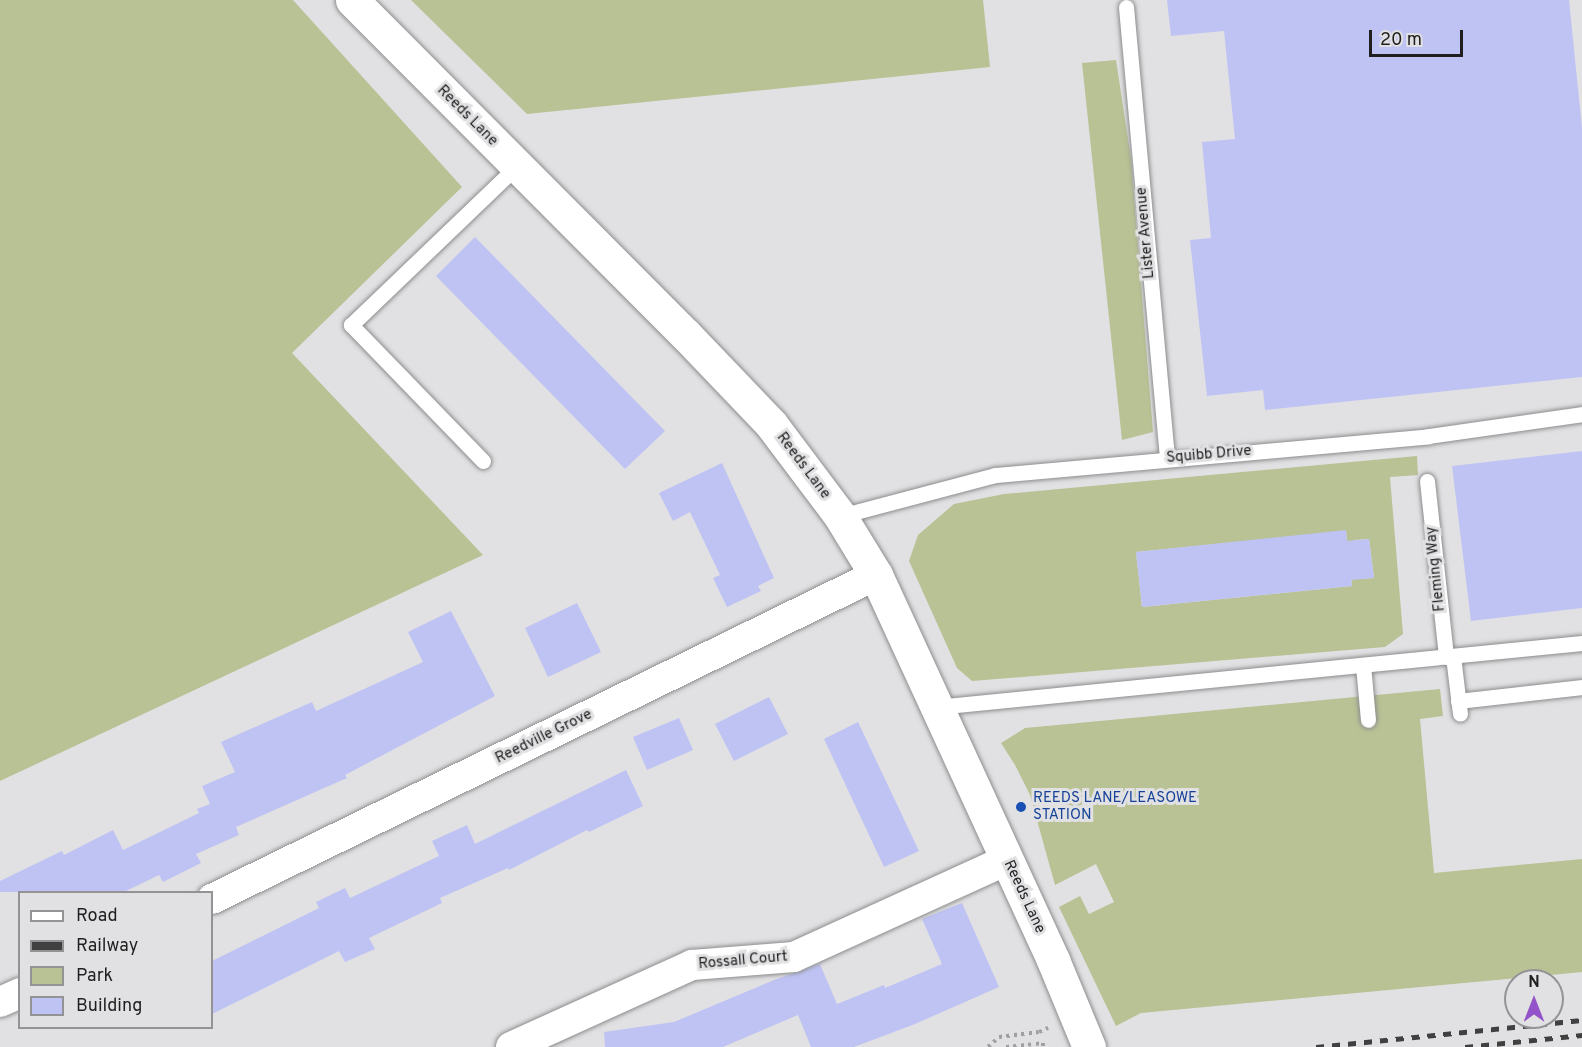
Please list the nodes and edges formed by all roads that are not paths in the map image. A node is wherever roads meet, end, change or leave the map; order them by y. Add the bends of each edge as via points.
1 (352, 0) edge
2 (1126, 7) dead end
3 (517, 166) junction
4 (1582, 414) edge
5 (1167, 458) junction
6 (483, 461) dead end
7 (1427, 481) dead end
8 (840, 516) junction
9 (876, 576) junction
10 (1582, 643) edge
11 (1450, 656) junction
12 (1363, 665) junction
13 (1582, 687) edge
14 (936, 707) junction
15 (1368, 720) dead end
16 (1007, 860) junction
17 (213, 899) edge
18 (18, 994) edge
19 (0, 1002) edge
20 (511, 1047) edge
21 (1089, 1047) edge

1 - 3 street, Reeds Lane
2 - 5 lane, Lister Avenue
3 - 6 lane via 351,325
3 - 8 street, Reeds Lane via 771,424
4 - 5 lane, Squibb Drive via 1428,436
5 - 8 lane, Squibb Drive via 995,474
7 - 11 lane, Fleming Way
8 - 9 street, Reeds Lane
9 - 14 street, Reeds Lane
9 - 17 street, Reedville Grove
10 - 11 lane
11 - 12 lane
11 - 13 lane, Fleming Way via 1459,707
12 - 14 lane
12 - 15 lane
14 - 16 street, Reeds Lane
16 - 20 street, Rossall Court via 794,957 692,965
16 - 21 street, Reeds Lane
18 - 19 street

